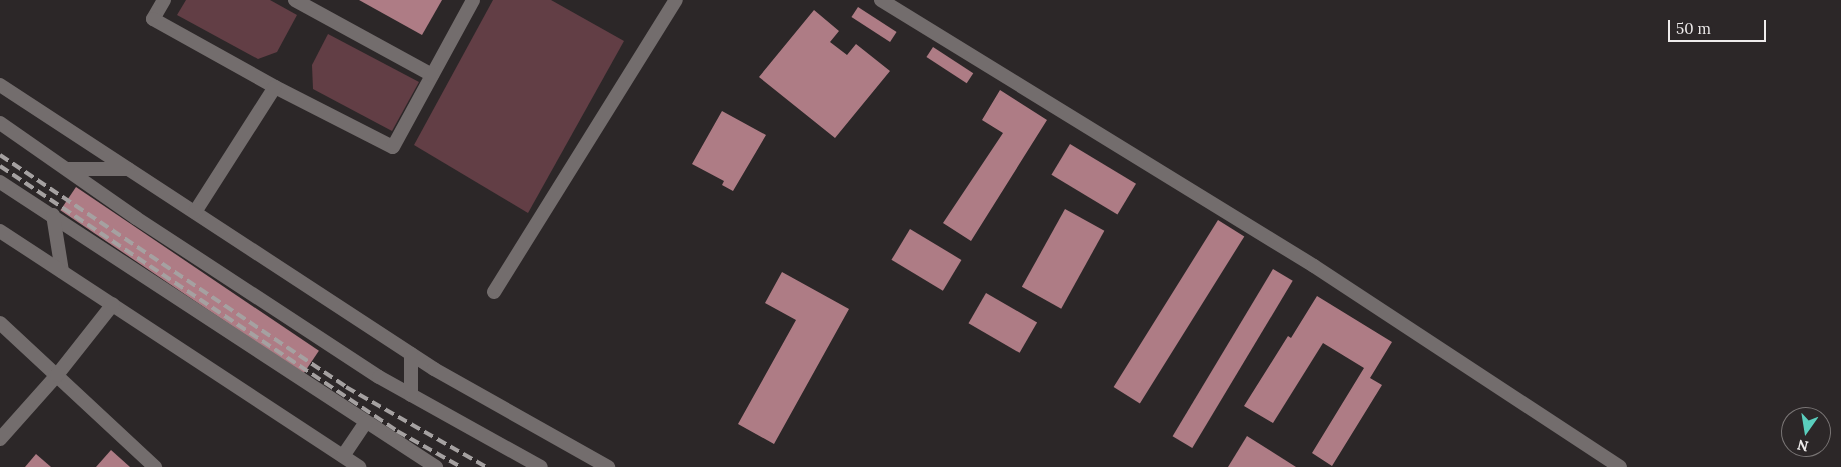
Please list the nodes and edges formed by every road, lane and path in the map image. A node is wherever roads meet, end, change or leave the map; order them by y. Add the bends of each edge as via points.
1 (164, 0) edge
2 (295, 0) edge
3 (474, 0) edge
4 (676, 0) edge
5 (881, 0) edge
6 (432, 75) junction
7 (0, 85) edge
8 (275, 87) junction
9 (0, 123) edge
10 (67, 169) junction
11 (128, 169) junction
12 (0, 182) edge
13 (195, 212) junction
14 (53, 216) junction
15 (0, 231) edge
16 (62, 271) junction
17 (494, 292) dead end
18 (112, 304) junction
19 (0, 323) edge
20 (411, 354) junction
21 (57, 375) junction
22 (411, 395) junction
23 (365, 423) junction
24 (0, 439) edge
25 (343, 456) junction
26 (155, 467) edge
27 (358, 467) edge
28 (436, 467) edge
29 (541, 467) edge
30 (608, 467) edge
31 (1620, 467) edge

1 - 8 street via 153,19
2 - 6 street
3 - 6 street
4 - 17 street
5 - 31 street via 1314,266
6 - 8 street via 393,147
7 - 11 street
8 - 13 street
9 - 10 street
10 - 11 street
10 - 22 street via 251,294
11 - 13 street
12 - 14 street
13 - 20 street
14 - 16 street
14 - 23 street
15 - 16 street
16 - 18 street
18 - 21 street
18 - 25 street
19 - 21 street
20 - 22 street
20 - 30 street
21 - 24 street
21 - 26 street
22 - 29 street
23 - 25 street
23 - 28 street
25 - 27 street

